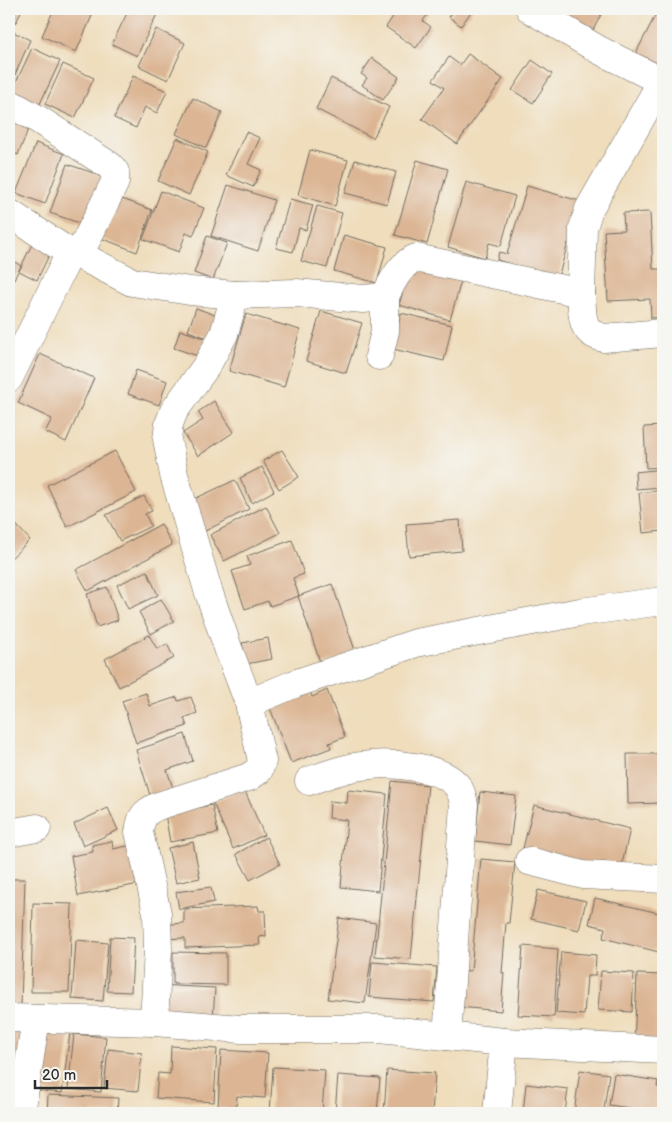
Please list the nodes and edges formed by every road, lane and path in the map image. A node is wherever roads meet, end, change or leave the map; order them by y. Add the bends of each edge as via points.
1 (530, 9) edge
2 (663, 82) edge
3 (9, 103) edge
4 (9, 213) edge
5 (75, 254) junction
6 (581, 293) junction
7 (235, 295) junction
8 (385, 297) junction
9 (663, 333) edge
10 (379, 356) dead end
11 (9, 378) edge
12 (663, 602) edge
13 (249, 703) junction
14 (309, 781) dead end
15 (37, 828) dead end
16 (9, 833) edge
17 (529, 861) dead end
18 (663, 879) edge
19 (9, 1018) edge
20 (36, 1019) junction
21 (154, 1022) junction
22 (447, 1036) junction
23 (504, 1042) junction
24 (663, 1050) edge
25 (21, 1113) edge
26 (497, 1113) edge

1 - 2 street via 599,50
2 - 6 street via 587,214
3 - 5 street via 115,172 116,179 109,194
4 - 5 street
5 - 7 street via 132,282
5 - 11 street
6 - 8 street via 416,258 406,262
6 - 9 street via 585,328 596,337
7 - 8 street via 296,293 363,299
7 - 13 street via 224,334 207,365 174,411 167,439 174,475 208,590
8 - 10 street via 385,331
12 - 13 street via 580,612 416,643 294,684
13 - 21 street via 262,755 259,770 249,777 148,810 140,821 139,832 157,913
14 - 22 street via 361,766 391,764 421,768 457,785 464,805
15 - 16 street
17 - 18 street via 584,875
19 - 20 street
20 - 21 street
20 - 25 street
21 - 22 street via 241,1029 379,1029
22 - 23 street
23 - 24 street
23 - 26 street

